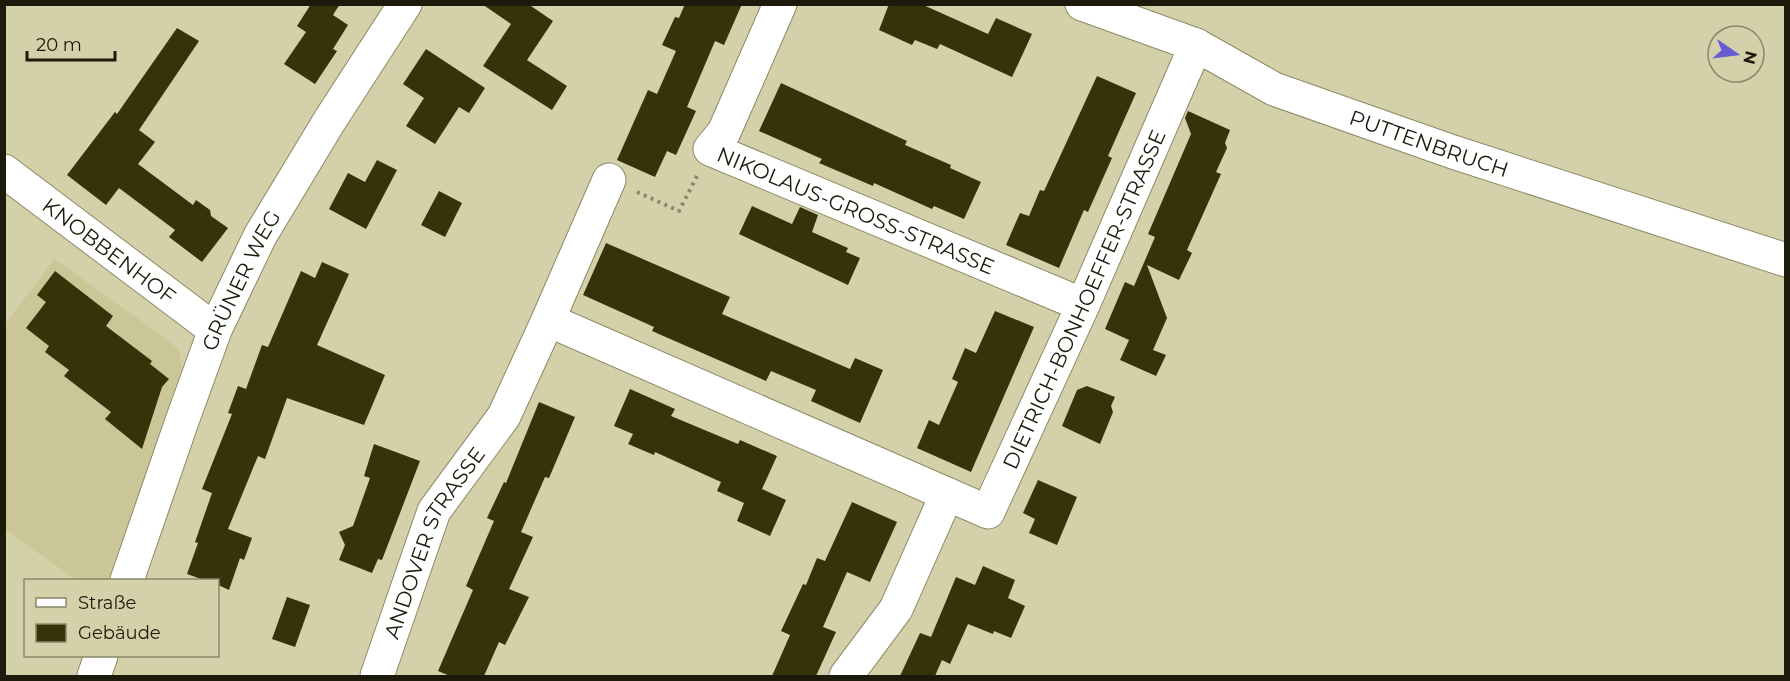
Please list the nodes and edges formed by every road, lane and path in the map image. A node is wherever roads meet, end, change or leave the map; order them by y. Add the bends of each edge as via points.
1 (405, 4) edge
2 (780, 4) edge
3 (1082, 4) edge
4 (1196, 45) junction
5 (710, 149) junction
6 (4, 171) edge
7 (609, 180) joint
8 (1785, 260) edge
9 (1083, 305) junction
10 (548, 320) junction
11 (215, 330) junction
12 (947, 494) junction
13 (127, 579) edge
14 (101, 657) edge
15 (94, 676) edge
16 (377, 676) edge
17 (846, 676) edge

1 - 11 street, GRÜNER WEG via 260,236
2 - 5 street, NIKOLAUS-GROSS-STRASSE via 724,132
3 - 4 street, PUTTENBRUCH
4 - 8 street, PUTTENBRUCH via 1274,89
4 - 9 street, DIETRICH-BONHOEFFER-STRASSE
5 - 7 path via 679,211
5 - 9 street, NIKOLAUS-GROSS-STRASSE
6 - 11 street, KNOBBENHOF
7 - 10 street
9 - 12 street, DIETRICH-BONHOEFFER-STRASSE via 988,512
10 - 12 street, DIETRICH-BONHOEFFER-STRASSE
10 - 16 street, ANDOVER STRASSE via 504,416 434,511
11 - 13 street, GRÜNER WEG
12 - 17 street via 896,609
14 - 15 street

